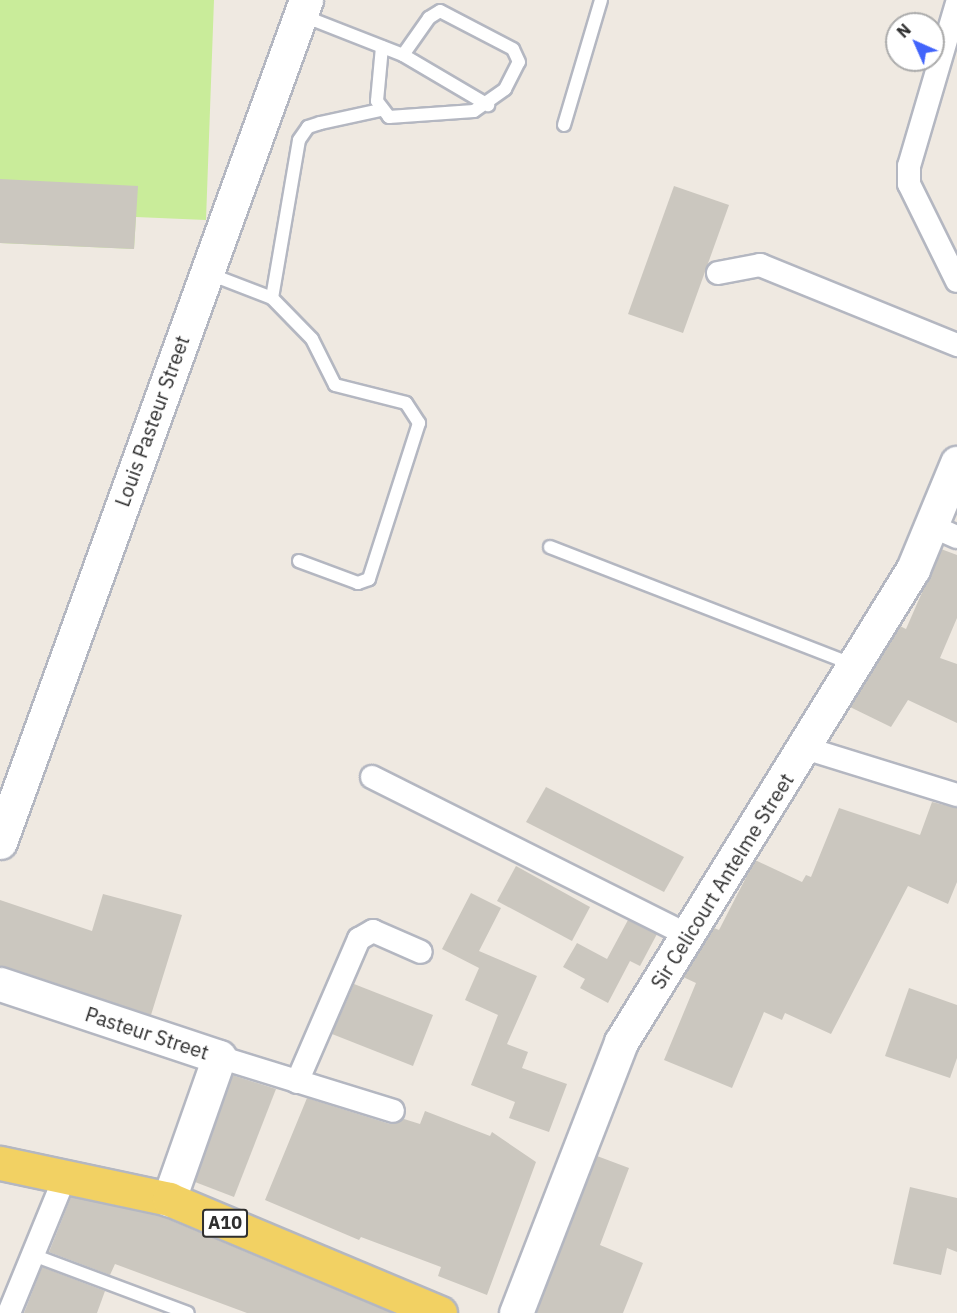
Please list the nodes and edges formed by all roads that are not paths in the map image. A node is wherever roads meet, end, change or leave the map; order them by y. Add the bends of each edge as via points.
1 (601, 0) edge
2 (957, 3) edge
3 (303, 7) edge
4 (382, 47) junction
5 (403, 55) junction
6 (488, 105) junction
7 (380, 110) junction
8 (564, 125) dead end
9 (206, 273) junction
10 (718, 273) dead end
11 (957, 280) edge
12 (272, 298) junction
13 (957, 345) edge
14 (957, 463) edge
15 (945, 531) edge
16 (550, 547) dead end
17 (299, 561) dead end
18 (855, 666) junction
19 (805, 748) junction
20 (372, 777) dead end
21 (957, 795) edge
22 (0, 842) edge
23 (690, 936) junction
24 (421, 952) dead end
25 (0, 984) edge
26 (219, 1057) junction
27 (297, 1082) junction
28 (393, 1112) dead end
29 (0, 1163) edge
30 (66, 1174) junction
31 (169, 1199) junction
32 (33, 1256) junction
33 (433, 1311) edge
34 (9, 1313) edge
35 (188, 1313) edge
36 (516, 1313) edge

1 - 8 lane
2 - 11 street via 909,166 909,184
3 - 4 lane
3 - 9 street, Louis Pasteur Street
4 - 5 lane
4 - 7 lane
5 - 6 lane
5 - 6 lane via 429,18 440,11 513,49 519,62 505,89
6 - 7 lane via 474,111 388,117
7 - 12 lane via 308,127 299,140
9 - 12 lane
9 - 22 street, Louis Pasteur Street
10 - 13 street via 760,265
12 - 17 lane via 312,339 335,385 406,403 419,423 369,579 358,583
14 - 15 street, Sir Celicourt Antelme Street
15 - 18 street, Sir Celicourt Antelme Street via 913,569
16 - 18 lane
18 - 19 street, Sir Celicourt Antelme Street
19 - 21 street
19 - 23 street, Sir Celicourt Antelme Street
20 - 23 street
23 - 36 street, Sir Celicourt Antelme Street via 621,1042
24 - 27 street via 373,931 359,939
25 - 26 street, Pasteur Street
26 - 27 street
26 - 31 street, Pasteur Street
27 - 28 street
29 - 30 main road, A10
30 - 31 main road, A10
30 - 32 street
31 - 33 main road, A10
32 - 34 street
32 - 35 lane

